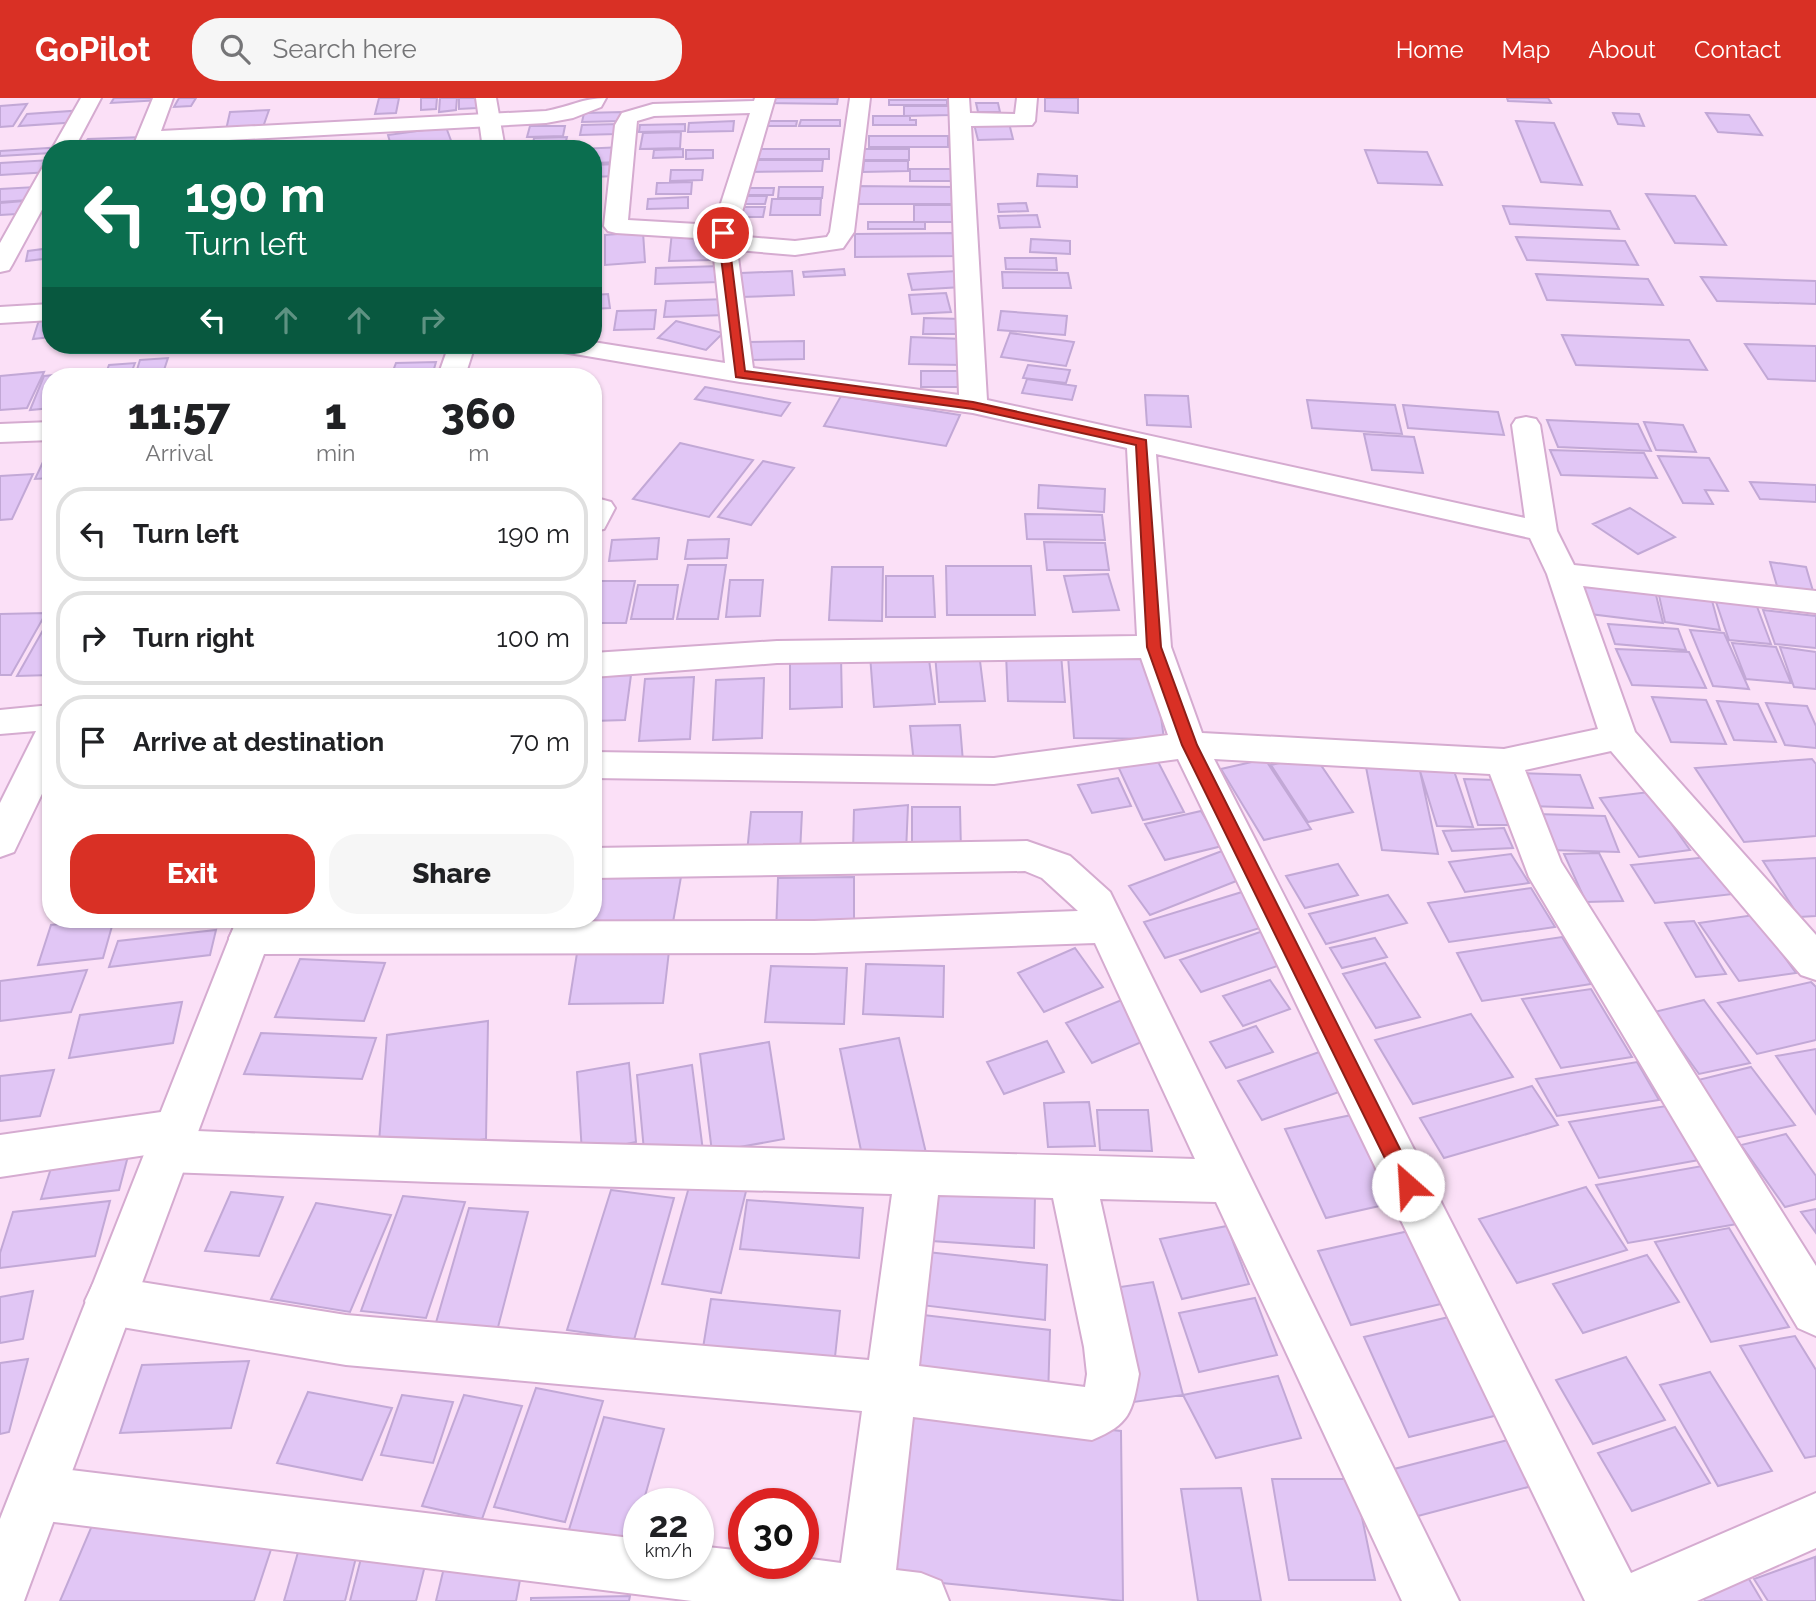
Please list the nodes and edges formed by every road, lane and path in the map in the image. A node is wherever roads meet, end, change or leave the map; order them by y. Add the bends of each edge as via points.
1 (91, 98) edge
2 (163, 98) edge
3 (486, 98) edge
4 (596, 98) edge
5 (860, 98) edge
6 (1027, 98) edge
7 (763, 103) edge
8 (960, 108) edge
9 (488, 121) junction
10 (339, 139) edge
11 (68, 140) edge
12 (146, 140) edge
13 (290, 140) edge
14 (492, 140) edge
15 (42, 188) edge
16 (724, 237) junction
17 (0, 265) edge
18 (42, 313) edge
19 (0, 315) edge
20 (602, 351) edge
21 (740, 374) junction
22 (973, 405) junction
23 (1526, 425) dead end
24 (42, 431) edge
25 (0, 433) edge
26 (1141, 442) junction
27 (1542, 531) junction
28 (1563, 573) junction
29 (1816, 602) edge
30 (1154, 647) junction
31 (602, 663) edge
32 (42, 718) edge
33 (0, 722) edge
34 (42, 730) edge
35 (1619, 737) junction
36 (1189, 745) junction
37 (1504, 762) junction
38 (602, 765) edge
39 (0, 842) edge
40 (602, 863) edge
41 (1106, 926) junction
42 (253, 928) edge
43 (1816, 963) edge
44 (171, 1141) junction
45 (0, 1156) edge
46 (918, 1171) junction
47 (1072, 1176) junction
48 (1227, 1181) junction
49 (110, 1301) junction
50 (1816, 1311) edge
51 (891, 1388) junction
52 (38, 1493) junction
53 (1816, 1520) edge
54 (0, 1590) edge
55 (865, 1594) junction
56 (921, 1601) edge
57 (1431, 1601) edge
58 (1615, 1601) edge
59 (1632, 1601) edge

1 - 11 street
2 - 12 street
3 - 9 street
4 - 9 street via 566,114
5 - 16 street via 842,232 835,243 796,248
6 - 8 street via 1025,121
7 - 16 street
7 - 16 street via 653,110 629,117 625,125 616,226
8 - 22 street
9 - 10 street
9 - 14 street
10 - 13 street
15 - 17 street
16 - 21 street
18 - 19 street
20 - 21 street
21 - 22 street
22 - 26 street
23 - 27 street
24 - 25 street
26 - 27 street
26 - 30 street
27 - 28 street
28 - 29 street
28 - 35 street
30 - 31 street via 777,652
30 - 36 street
32 - 33 street
34 - 39 street
35 - 37 street
35 - 43 street
36 - 37 street
36 - 38 street via 994,771
36 - 58 street
37 - 50 street via 1543,866
40 - 41 street via 1027,856 1056,867 1096,903
41 - 42 street via 814,937
41 - 48 street
42 - 44 street
44 - 45 street
44 - 46 street via 398,1162
44 - 49 street
46 - 47 street
46 - 51 street
47 - 48 street
47 - 51 street via 1110,1347 1113,1374 1108,1403 1092,1414
48 - 57 street
49 - 51 street via 346,1340
49 - 52 street
51 - 55 street
52 - 54 street
52 - 55 street
53 - 59 street
55 - 56 street

